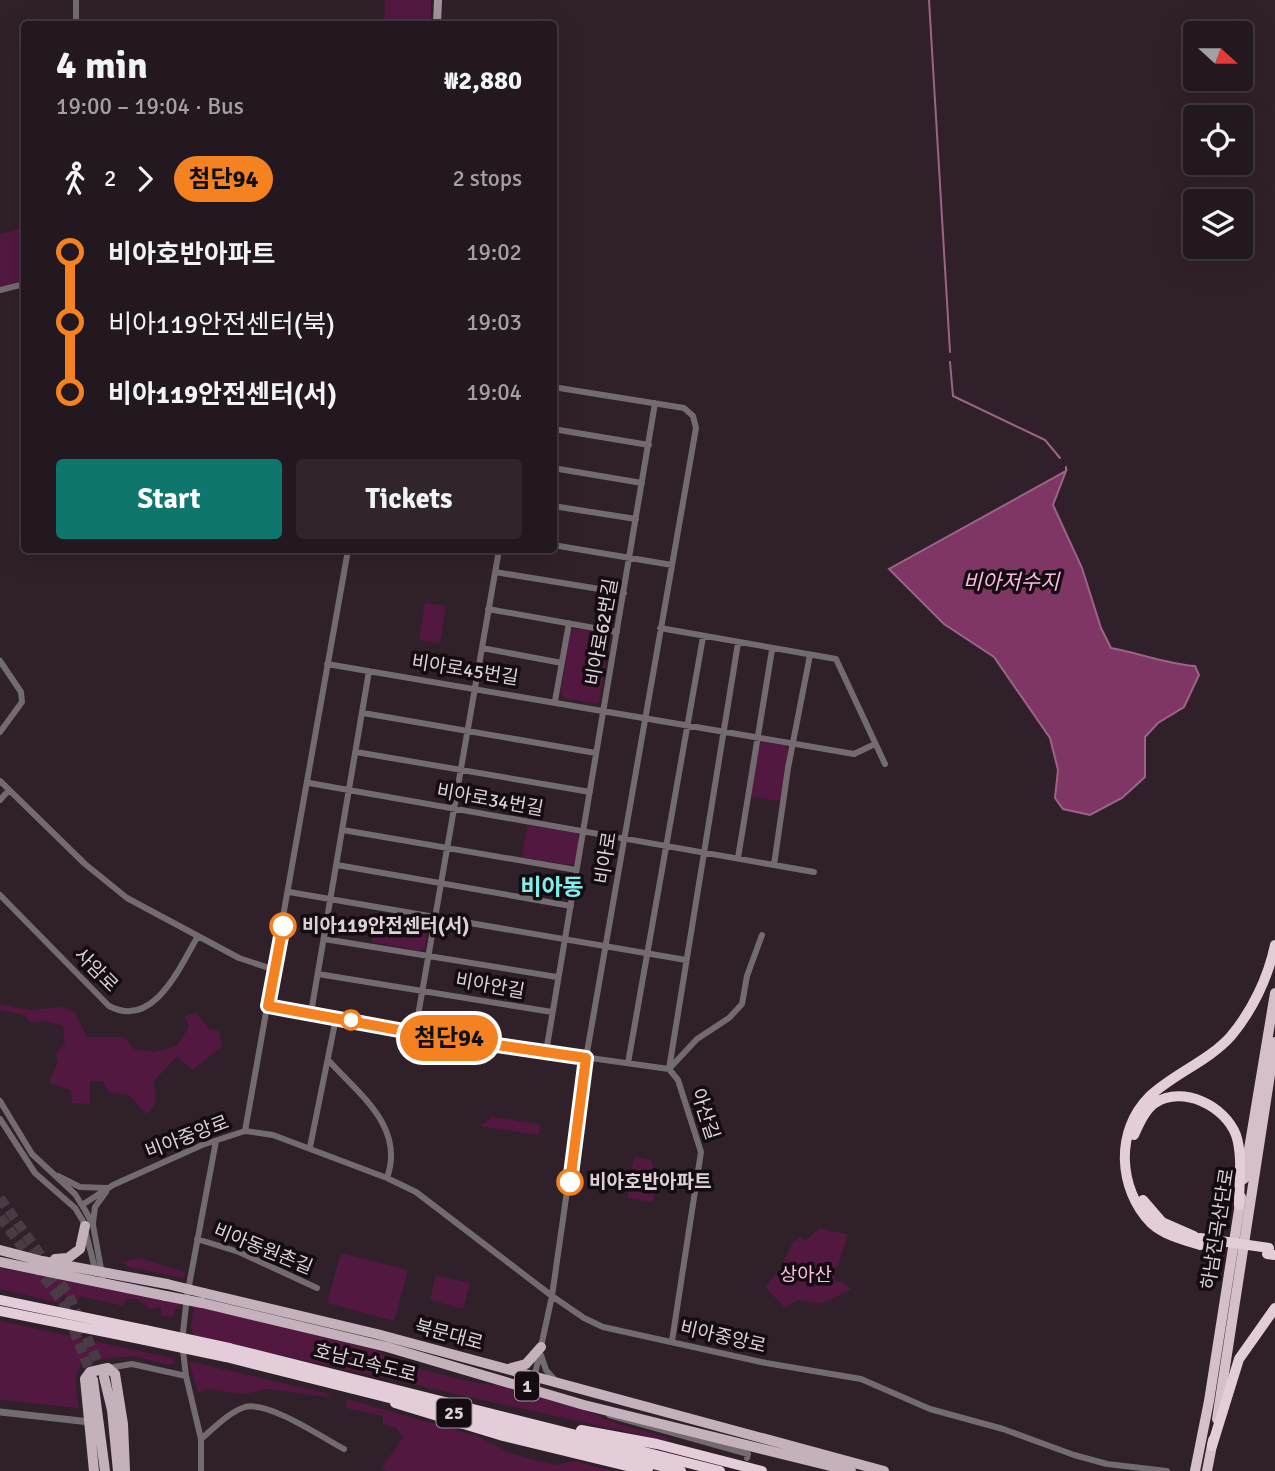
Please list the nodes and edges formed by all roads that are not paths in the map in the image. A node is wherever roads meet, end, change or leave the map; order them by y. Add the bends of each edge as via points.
1 (76, 0) edge
2 (438, 0) edge
3 (76, 21) edge
4 (437, 21) edge
5 (21, 285) edge
6 (0, 290) edge
7 (557, 388) edge
8 (655, 403) junction
9 (557, 430) edge
10 (649, 445) junction
11 (557, 469) edge
12 (642, 483) junction
13 (557, 507) edge
14 (636, 519) junction
15 (557, 546) edge
16 (347, 553) edge
17 (498, 553) edge
18 (630, 558) junction
19 (672, 565) junction
20 (495, 572) junction
21 (624, 593) junction
22 (488, 610) junction
23 (569, 623) junction
24 (660, 628) junction
25 (617, 632) junction
26 (703, 637) junction
27 (738, 643) junction
28 (482, 648) junction
29 (772, 650) junction
30 (810, 655) junction
31 (0, 661) edge
32 (562, 663) junction
33 (327, 664) junction
34 (369, 671) junction
35 (475, 688) junction
36 (555, 701) junction
37 (604, 711) junction
38 (363, 713) junction
39 (646, 718) junction
40 (688, 725) junction
41 (468, 731) junction
42 (0, 732) edge
43 (723, 732) junction
44 (758, 737) junction
45 (793, 743) junction
46 (875, 744) junction
47 (356, 752) junction
48 (596, 753) junction
49 (885, 764) dead end
50 (462, 770) junction
51 (0, 781) edge
52 (309, 783) junction
53 (9, 790) junction
54 (350, 791) junction
55 (590, 792) junction
56 (0, 800) edge
57 (455, 810) junction
58 (343, 830) junction
59 (583, 831) junction
60 (625, 839) junction
61 (449, 847) junction
62 (667, 847) junction
63 (703, 853) junction
64 (738, 858) junction
65 (337, 865) junction
66 (774, 865) junction
67 (576, 870) junction
68 (814, 872) dead end
69 (442, 883) junction
70 (289, 892) junction
71 (0, 895) edge
72 (331, 901) junction
73 (571, 906) junction
74 (436, 918) junction
75 (762, 935) dead end
76 (198, 936) junction
77 (324, 939) junction
78 (563, 942) junction
79 (1275, 945) edge
80 (607, 948) junction
81 (429, 955) junction
82 (647, 955) junction
83 (686, 960) junction
84 (275, 970) junction
85 (318, 974) junction
86 (557, 977) junction
87 (423, 990) junction
88 (1275, 993) edge
89 (268, 1006) junction
90 (552, 1012) junction
91 (311, 1013) junction
92 (336, 1018) junction
93 (415, 1033) junction
94 (1275, 1042) edge
95 (546, 1052) junction
96 (586, 1058) junction
97 (329, 1061) junction
98 (628, 1063) junction
99 (668, 1069) junction
100 (0, 1101) edge
101 (0, 1119) edge
102 (246, 1131) junction
103 (215, 1141) junction
104 (310, 1147) junction
105 (44, 1168) junction
106 (387, 1178) junction
107 (109, 1188) junction
108 (82, 1205) junction
109 (1239, 1205) junction
110 (89, 1225) junction
111 (197, 1239) junction
112 (1200, 1242) junction
113 (0, 1250) edge
114 (1271, 1251) edge
115 (42, 1261) junction
116 (0, 1262) edge
117 (98, 1270) junction
118 (101, 1284) junction
119 (317, 1289) dead end
120 (552, 1296) junction
121 (203, 1298) junction
122 (0, 1300) edge
123 (1275, 1308) edge
124 (0, 1311) edge
125 (28, 1317) junction
126 (0, 1318) edge
127 (145, 1335) junction
128 (672, 1341) junction
129 (541, 1347) junction
130 (227, 1353) junction
131 (507, 1369) junction
132 (106, 1373) junction
133 (186, 1376) junction
134 (93, 1380) tunnel mouth
135 (533, 1382) junction
136 (558, 1383) junction
137 (367, 1391) junction
138 (584, 1405) junction
139 (0, 1412) edge
140 (90, 1422) junction
141 (543, 1427) junction
142 (201, 1439) junction
143 (1208, 1448) junction
144 (344, 1449) dead end
145 (747, 1458) dead end
146 (94, 1471) edge
147 (105, 1471) edge
148 (118, 1471) edge
149 (125, 1471) edge
150 (201, 1471) edge
151 (648, 1471) edge
152 (681, 1471) edge
153 (720, 1471) edge
154 (762, 1471) edge
155 (851, 1471) edge
156 (884, 1471) edge
157 (1167, 1471) edge
158 (1195, 1471) edge
159 (1207, 1471) edge

1 - 3 street
2 - 4 main road
5 - 6 street
7 - 8 street, 비아로
8 - 10 street
8 - 19 street, 비아로 via 684,408 695,422
9 - 10 street
10 - 12 street
11 - 12 street
12 - 14 street
13 - 14 street
14 - 18 street
15 - 18 street, 비아로62번길
16 - 33 street
17 - 20 street
18 - 19 street, 비아로62번길
18 - 21 street, 비아로62번길
19 - 24 street, 비아로
20 - 21 street
20 - 22 street
21 - 25 street, 비아로62번길
22 - 23 street
22 - 28 street
23 - 25 street
23 - 32 street
24 - 26 street
24 - 39 street, 비아로
25 - 37 street, 비아로62번길
26 - 27 street
26 - 40 street
27 - 29 street
27 - 43 street
28 - 32 street
28 - 35 street
29 - 30 street
29 - 44 street
30 - 45 street
30 - 46 street via 836,659
31 - 42 street via 21,692 22,702
32 - 36 street
33 - 34 street, 비아로45번길
33 - 52 street
34 - 35 street, 비아로45번길
34 - 38 street
35 - 36 street, 비아로45번길
35 - 41 street
36 - 37 street, 비아로45번길
37 - 39 street, 비아로45번길
37 - 48 street
38 - 41 street
38 - 47 street
39 - 40 street, 비아로45번길
39 - 60 street, 비아로
40 - 43 street, 비아로45번길
40 - 62 street
41 - 48 street
41 - 50 street
43 - 44 street, 비아로45번길
43 - 63 street
44 - 45 street, 비아로45번길
44 - 64 street
45 - 46 street, 비아로45번길 via 854,754
45 - 66 street
46 - 49 street
47 - 50 street
47 - 54 street
48 - 55 street
50 - 55 street
50 - 57 street
51 - 53 street
52 - 54 street, 비아로34번길
52 - 70 street
53 - 56 street
53 - 76 street via 106,882
54 - 57 street, 비아로34번길
54 - 58 street
55 - 59 street
57 - 59 street, 비아로34번길
57 - 61 street
58 - 61 street
58 - 65 street
59 - 60 street, 비아로34번길
59 - 67 street
60 - 62 street, 비아로34번길
60 - 80 street, 비아로
61 - 67 street
61 - 69 street
62 - 63 street, 비아로34번길
62 - 82 street
63 - 64 street, 비아로34번길
63 - 83 street
64 - 66 street, 비아로34번길
65 - 69 street
65 - 72 street
66 - 68 street, 비아로34번길
67 - 73 street
69 - 73 street
69 - 74 street
70 - 72 street
70 - 84 street
71 - 76 street, 사암로 via 120,1012 146,1007 162,995
72 - 74 street
72 - 77 street
73 - 78 street
74 - 78 street
74 - 81 street
75 - 99 street via 742,1004
76 - 84 street via 239,958
77 - 81 street, 비아안길
77 - 85 street
78 - 80 street
78 - 86 street
79 - 112 highway via 1258,995 1229,1039 1150,1097 1135,1114 1126,1140 1128,1186 1139,1208 1174,1237
80 - 82 street
80 - 96 street, 비아로
81 - 86 street, 비아안길
81 - 87 street
82 - 83 street
82 - 98 street
83 - 99 street
84 - 89 street
85 - 87 street, 비아안길
85 - 91 street
86 - 90 street
87 - 90 street, 비아안길
87 - 93 street
88 - 109 highway, 하남진곡산단로
89 - 91 street
89 - 102 street
90 - 95 street
91 - 92 street
92 - 93 street
92 - 97 street
93 - 95 street
94 - 143 highway, 하남진곡산단로
95 - 96 street
96 - 98 street
96 - 120 street, 비아로
97 - 104 street
97 - 106 street via 380,1115 388,1130 393,1154
98 - 99 street
99 - 128 street, 아산길 via 678,1080 701,1152
100 - 105 street
101 - 110 street via 23,1159
102 - 103 street, 비아중앙로
102 - 104 street, 비아중앙로
103 - 107 street, 비아중앙로
103 - 111 street, 비아동원촌길
104 - 106 street, 비아중앙로
105 - 107 street via 74,1185
105 - 108 street
106 - 120 street, 비아중앙로 via 457,1221
107 - 108 street, 비아중앙로
107 - 110 street
108 - 110 street
109 - 112 highway via 1239,1155 1236,1135 1226,1118 1193,1098 1173,1097 1155,1104 1132,1139 1135,1185 1162,1222
109 - 143 highway, 하남진곡산단로
110 - 115 main road via 74,1254
110 - 117 street
111 - 119 street, 비아동원촌길 via 239,1252
111 - 133 street, 비아동원촌길 via 184,1315
112 - 114 highway, bridge
113 - 115 main road, 북문대로 / 1
115 - 117 main road, 북문대로 / 1
116 - 118 main road, 북문대로 / 1
117 - 118 street
117 - 121 main road, 북문대로 / 1, bridge via 167,1284
118 - 121 main road, 북문대로 / 1, bridge
120 - 128 street, 비아중앙로 via 603,1326
120 - 129 street, 비아로
121 - 131 main road, 북문대로 / 1
121 - 135 main road, 북문대로 / 1
122 - 127 highway, 호남고속도로 / 25
123 - 143 highway via 1239,1359
124 - 125 highway, 호남고속도로 / 25
125 - 126 highway
125 - 127 highway, 호남고속도로 / 25
127 - 130 highway, 호남고속도로 / 25, bridge
128 - 157 street, 비아중앙로 via 861,1379 930,1409 1074,1455
129 - 131 main road via 526,1364
129 - 135 street, 비아로
129 - 136 street via 546,1370
130 - 137 highway, 호남고속도로 / 25
130 - 141 highway, 호남고속도로 / 25
131 - 135 main road, 북문대로 / 1
132 - 133 street via 132,1364
132 - 140 main road via 90,1372 85,1379
132 - 148 main road
132 - 149 main road via 115,1374
133 - 142 street, 비아동원촌길
134 - 147 main road
135 - 136 main road, 북문대로 / 1
135 - 138 main road, 북문대로 / 1
136 - 156 main road, 북문대로 / 1
137 - 151 highway via 409,1409
137 - 152 highway, 호남고속도로 / 25
138 - 145 street via 620,1420 748,1454
138 - 155 main road, 북문대로 / 1
139 - 140 street
140 - 146 main road
141 - 153 highway, 호남고속도로 / 25
141 - 154 highway via 657,1444
142 - 144 street via 231,1415 251,1407 283,1416
142 - 150 street, 비아동원촌길
143 - 158 highway, 하남진곡산단로
143 - 159 highway, 하남진곡산단로

